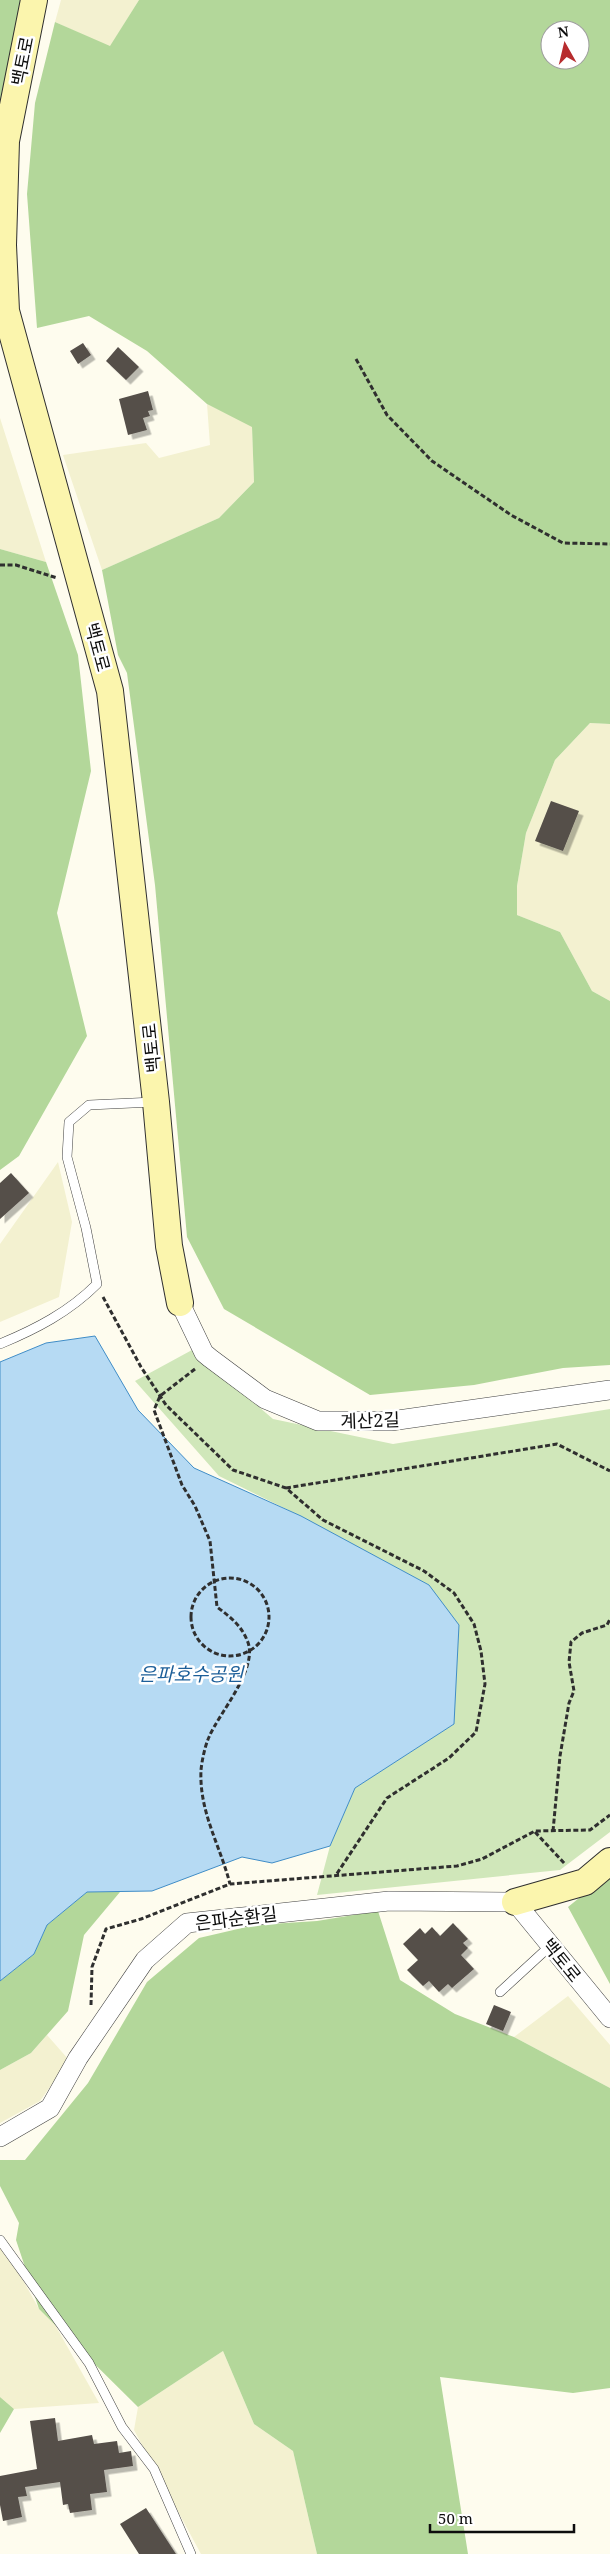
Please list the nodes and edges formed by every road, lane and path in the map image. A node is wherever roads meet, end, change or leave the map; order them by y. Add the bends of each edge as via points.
1 (34, 0) edge
2 (356, 359) dead end
3 (610, 544) edge
4 (0, 565) edge
5 (81, 583) junction
6 (156, 1102) junction
7 (97, 1284) junction
8 (180, 1303) joint
9 (0, 1344) edge
10 (210, 1358) junction
11 (610, 1390) edge
12 (160, 1396) junction
13 (610, 1471) edge
14 (286, 1488) junction
15 (213, 1581) junction
16 (610, 1619) edge
17 (250, 1652) junction
18 (535, 1831) dead end
19 (553, 1832) dead end
20 (610, 1861) edge
21 (336, 1875) dead end
22 (585, 1882) junction
23 (230, 1884) dead end
24 (515, 1902) junction
25 (550, 1946) junction
26 (500, 1992) dead end
27 (610, 2018) edge
28 (0, 2137) edge
29 (0, 2240) edge
30 (191, 2554) edge

1 - 5 street, 백토로 via 6,141 3,245 6,311
2 - 3 path via 387,415 432,461 511,515 563,543
4 - 5 path via 16,565
5 - 6 street, 백토로 via 110,691
6 - 7 lane via 89,1105 69,1122 67,1157
6 - 8 street, 백토로 via 169,1246
7 - 9 lane via 80,1301 38,1328
7 - 12 path via 115,1322
8 - 10 street, 계산2길 via 204,1353
10 - 11 street, 계산2길 via 265,1399 318,1421 391,1421
10 - 12 path
12 - 14 path via 233,1470
12 - 15 path via 154,1410 182,1485 210,1541
13 - 14 path via 558,1444
14 - 21 path via 323,1520 424,1572 454,1593 474,1624 481,1651 485,1684 476,1732 449,1758 387,1798
15 - 17 path via 217,1607 236,1621 248,1641
15 - 17 path via 238,1578 250,1583 266,1601 268,1626 264,1638
15 - 17 path via 194,1600 190,1613 191,1626 197,1638 218,1654 231,1656
16 - 19 path via 606,1625 582,1633 571,1642 569,1662 574,1691 560,1756
17 - 23 path via 238,1688 209,1737 202,1768 201,1794
18 - 22 path
20 - 22 street
22 - 24 street
24 - 25 street, 백토로
24 - 28 street, 은파순환길 via 389,1902 187,1923 145,1960 78,2058 50,2108
25 - 26 lane
25 - 27 street, 백토로
29 - 30 lane via 89,2363 122,2427 154,2469

